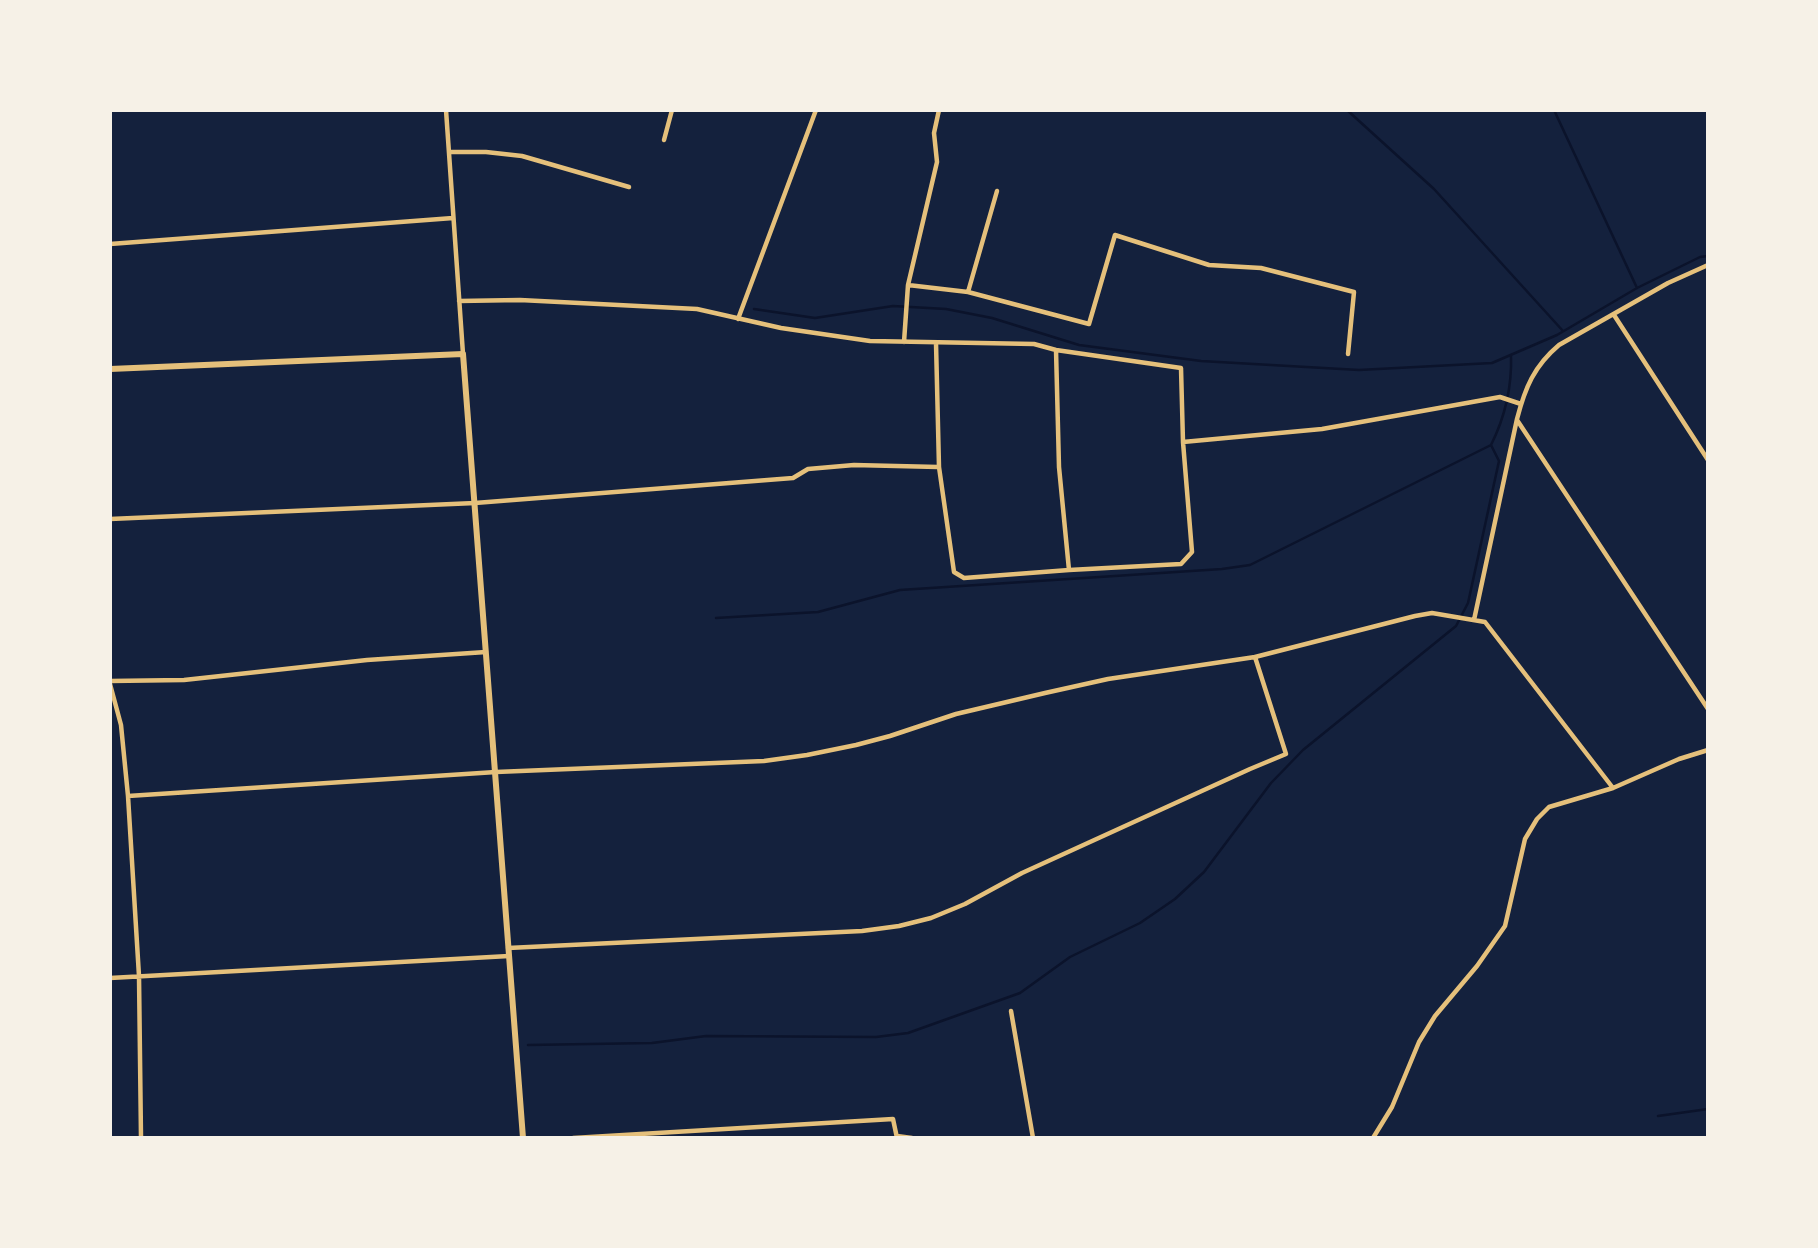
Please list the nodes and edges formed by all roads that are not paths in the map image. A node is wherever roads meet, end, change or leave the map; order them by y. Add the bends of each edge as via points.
1 (446, 110) edge
2 (672, 110) edge
3 (816, 110) edge
4 (939, 110) edge
5 (664, 140) dead end
6 (449, 152) junction
7 (629, 187) dead end
8 (997, 191) dead end
9 (453, 218) junction
10 (110, 244) edge
11 (1708, 265) edge
12 (908, 285) junction
13 (968, 292) junction
14 (459, 301) junction
15 (1614, 315) junction
16 (737, 319) junction
17 (904, 342) junction
18 (936, 342) junction
19 (1056, 350) junction
20 (463, 354) junction
21 (1348, 354) dead end
22 (110, 369) edge
23 (1521, 404) junction
24 (1517, 419) junction
25 (1183, 442) junction
26 (1708, 460) edge
27 (939, 467) junction
28 (475, 503) junction
29 (110, 519) edge
30 (1069, 570) junction
31 (1474, 620) junction
32 (487, 651) junction
33 (1255, 657) junction
34 (110, 683) edge
35 (1708, 709) edge
36 (1708, 750) edge
37 (496, 772) junction
38 (1613, 788) junction
39 (128, 796) junction
40 (509, 952) junction
41 (139, 975) junction
42 (110, 978) edge
43 (1011, 1011) dead end
44 (897, 1137) edge
45 (141, 1138) edge
46 (523, 1138) edge
47 (573, 1138) edge
48 (912, 1138) edge
49 (1033, 1138) edge
50 (1373, 1138) edge

1 - 6 street
2 - 5 street
3 - 16 street
4 - 12 street via 934,133 937,162
6 - 7 street via 522,156
6 - 9 street
8 - 13 street
9 - 10 street
9 - 14 street
11 - 15 street
12 - 13 street
12 - 17 street
13 - 21 street via 1089,324 1115,235 1209,265 1261,268 1354,292
14 - 16 street via 697,309
14 - 20 street
15 - 23 street via 1547,355
15 - 26 street
16 - 17 street via 870,341
17 - 18 street
18 - 19 street via 1034,344
18 - 27 street
19 - 25 street via 1181,368
19 - 30 street via 1059,467
20 - 22 main road
20 - 28 main road
23 - 24 street
23 - 25 street via 1500,397 1322,429
24 - 31 street
24 - 35 street
25 - 30 street via 1192,552 1181,564
27 - 28 street via 843,466 808,469 793,478
27 - 30 street via 954,572 964,579
28 - 29 street
28 - 32 main road
31 - 33 street via 1415,615
31 - 38 street via 1485,622
32 - 34 street
32 - 37 main road
33 - 37 street via 1108,679 807,755 764,761
33 - 40 street via 1286,754 931,918 862,931
34 - 39 street via 121,725
36 - 38 street
37 - 39 street
37 - 40 main road
38 - 50 street via 1549,807 1537,819 1525,839 1505,926 1424,1033 1392,1107
39 - 41 street
40 - 41 street
40 - 46 main road
41 - 42 street
41 - 45 street
43 - 49 street
44 - 47 street via 893,1119
44 - 48 street

